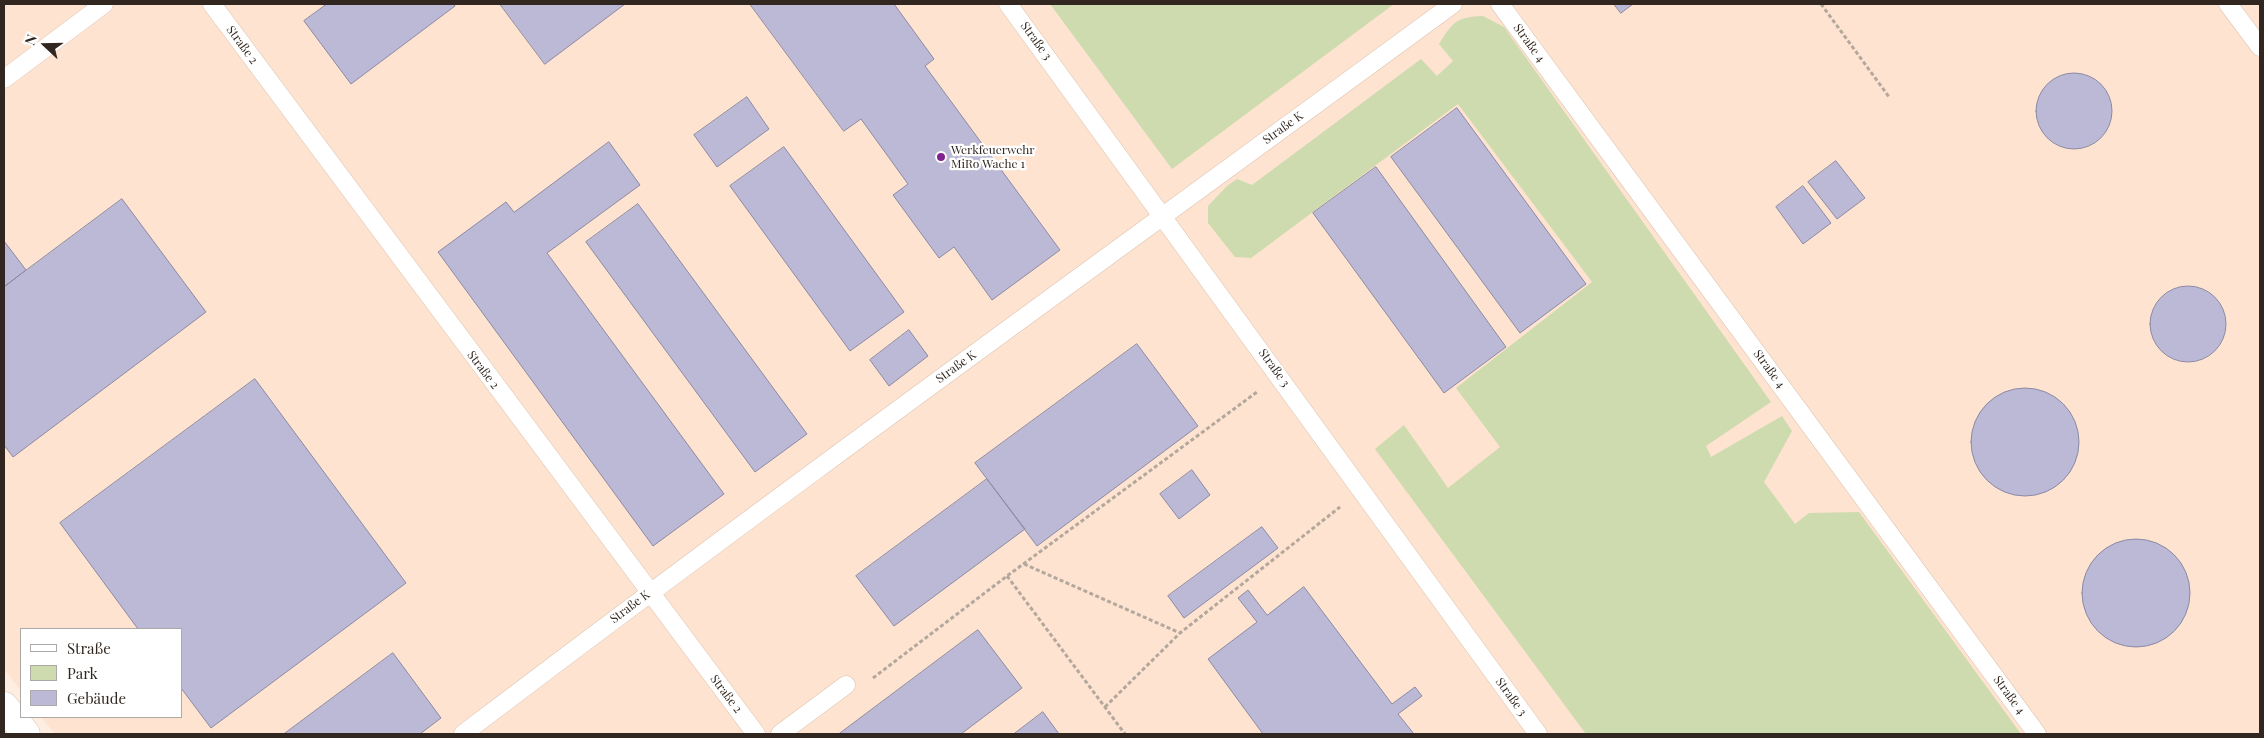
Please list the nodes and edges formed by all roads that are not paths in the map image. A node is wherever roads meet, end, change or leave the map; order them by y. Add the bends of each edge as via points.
1 (104, 4) edge
2 (212, 4) edge
3 (1008, 4) edge
4 (1453, 4) edge
5 (1500, 4) edge
6 (2228, 4) edge
7 (2260, 47) edge
8 (4, 79) edge
9 (1164, 216) junction
10 (649, 592) junction
11 (846, 685) road end
12 (4, 706) edge
13 (26, 734) edge
14 (463, 734) edge
15 (756, 734) edge
16 (780, 734) edge
17 (1538, 734) edge
18 (2037, 734) edge

1 - 8 lane
2 - 10 lane, Straße 2
3 - 9 lane, Straße 3
4 - 9 lane, Straße K
5 - 18 lane, Straße 4
6 - 7 lane
9 - 10 lane, Straße K
9 - 17 lane, Straße 3
10 - 14 lane, Straße K
10 - 15 lane, Straße 2
11 - 16 lane
12 - 13 street

